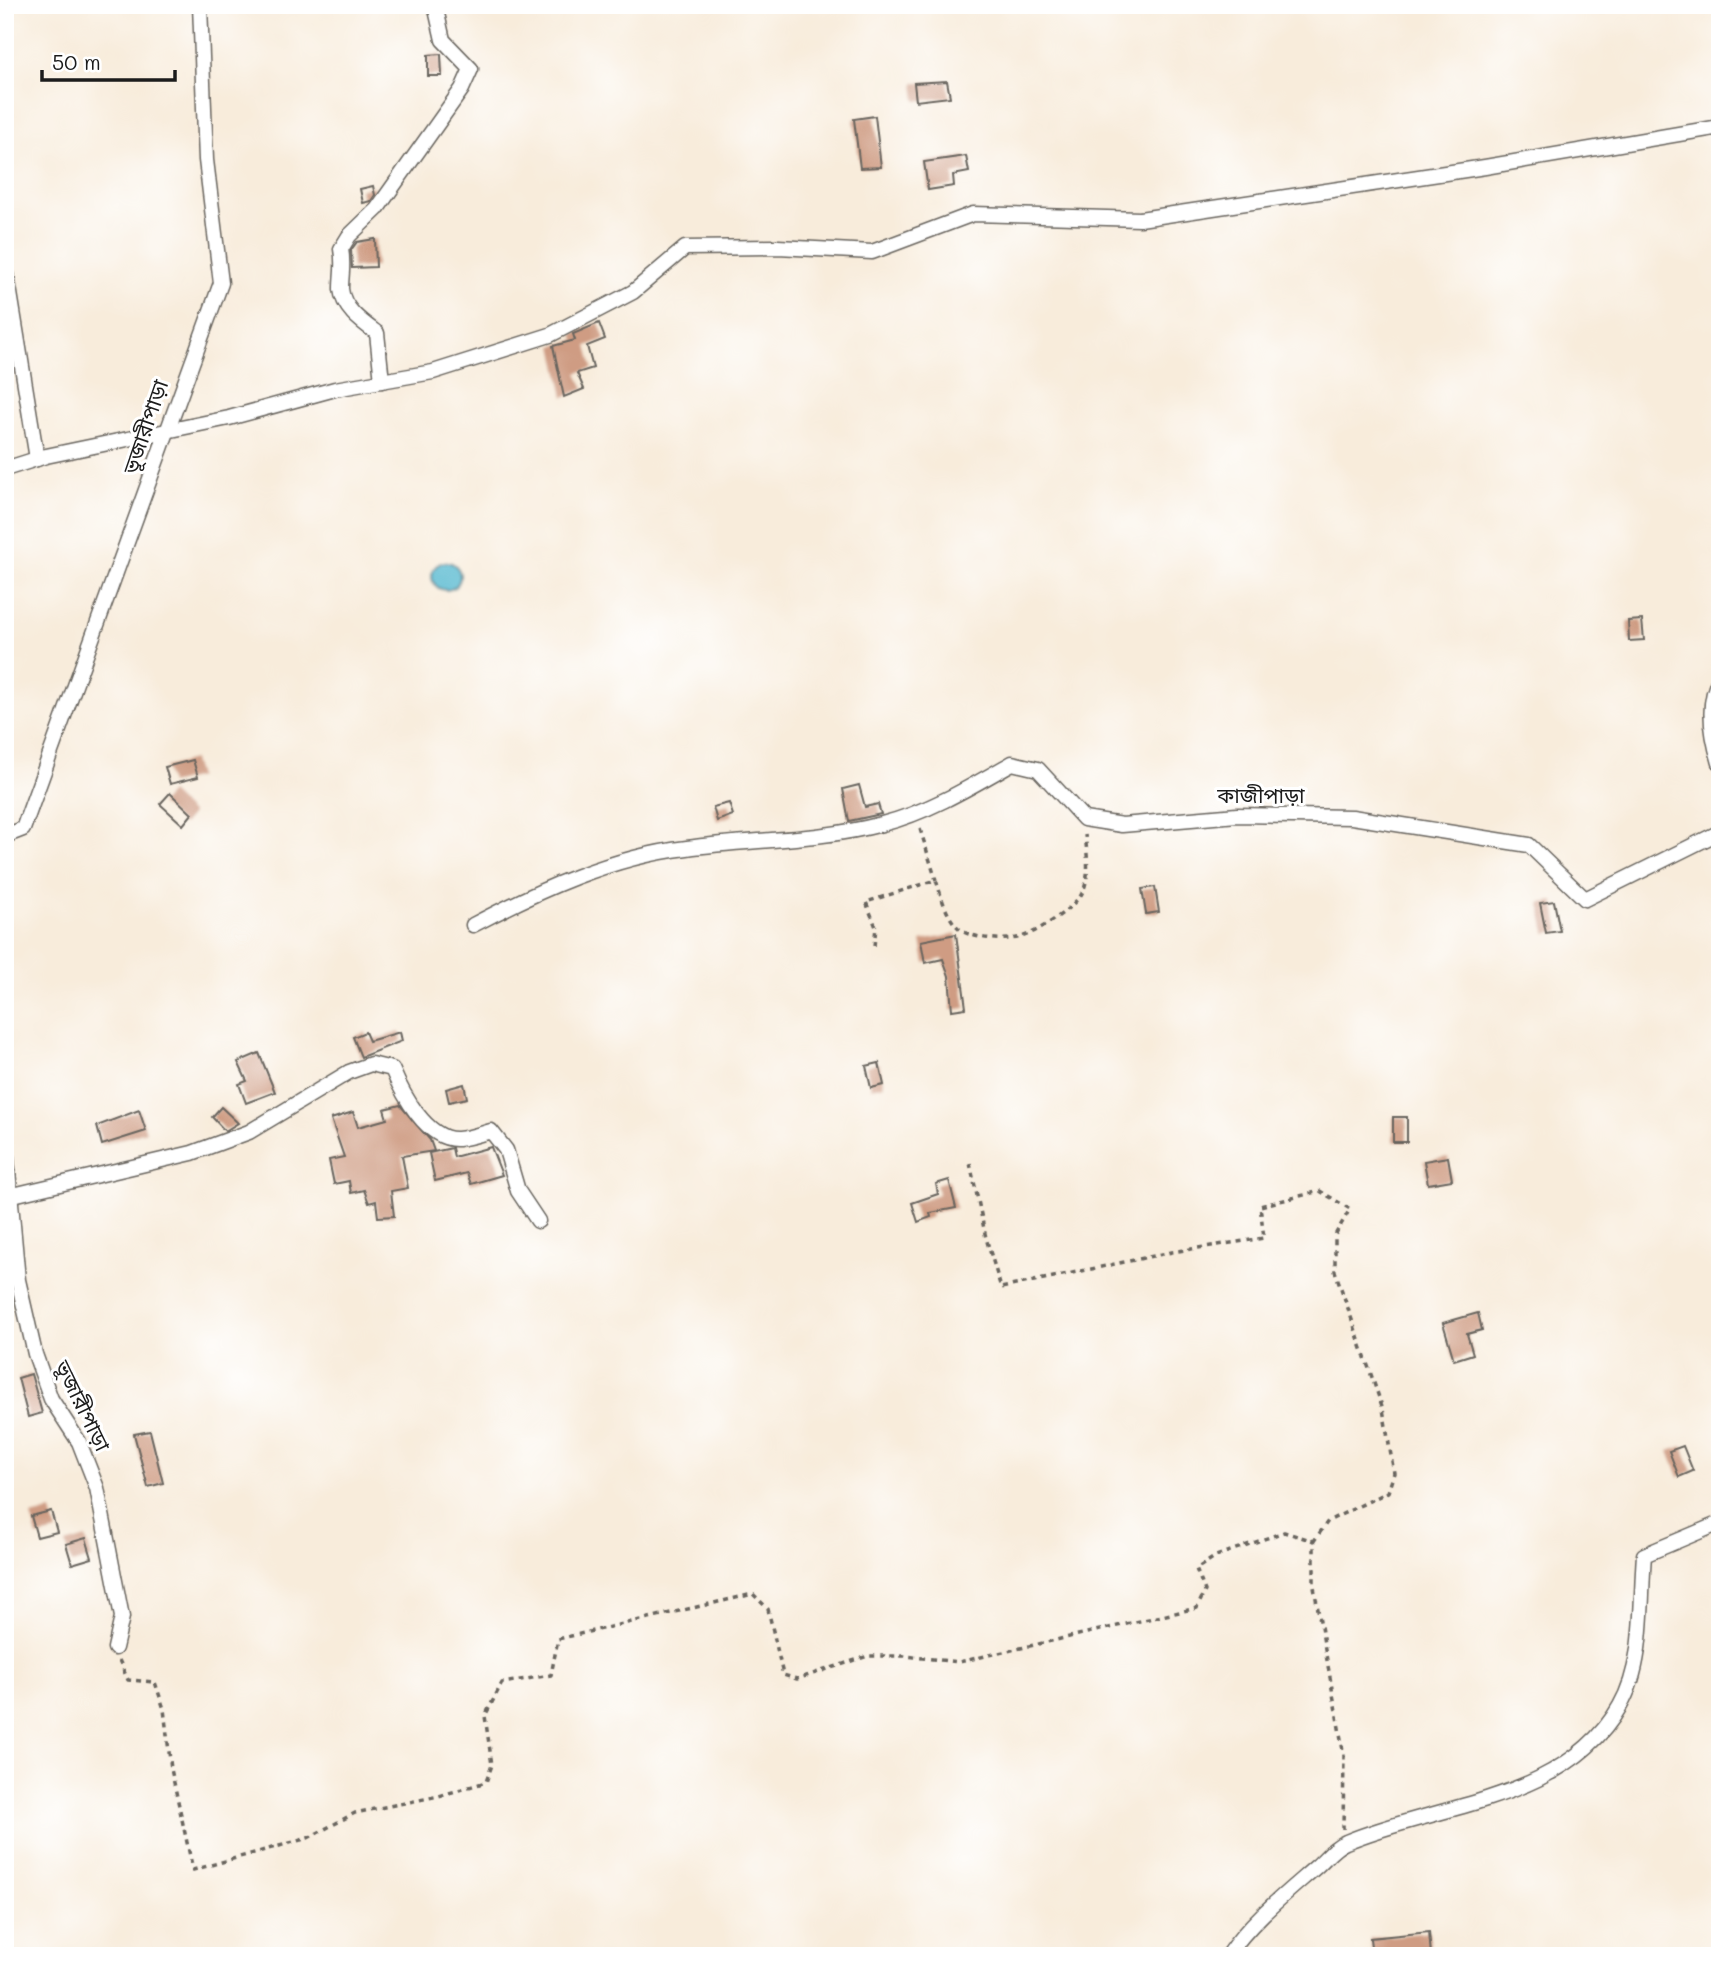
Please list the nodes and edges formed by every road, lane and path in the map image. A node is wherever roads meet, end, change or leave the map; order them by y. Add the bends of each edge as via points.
1 (200, 5) edge
2 (435, 5) edge
3 (1720, 127) edge
4 (5, 262) edge
5 (382, 381) junction
6 (164, 433) junction
7 (37, 459) junction
8 (5, 469) edge
9 (1720, 678) edge
10 (1720, 763) edge
11 (915, 811) junction
12 (1084, 819) junction
13 (1720, 832) edge
14 (5, 836) edge
15 (936, 880) junction
16 (473, 925) dead end
17 (874, 946) dead end
18 (5, 1137) edge
19 (970, 1163) dead end
20 (12, 1195) junction
21 (538, 1221) dead end
22 (1720, 1523) edge
23 (1314, 1541) junction
24 (115, 1648) joint
25 (1343, 1843) junction
26 (1227, 1956) edge

1 - 6 street, ভূজারীপাড়া via 206,160 220,283
2 - 5 street via 443,40 471,69 462,89 377,209 341,249 345,268 341,291 355,317 376,332
3 - 5 street via 1140,219 973,214 873,252 685,248 633,292 550,335 433,372
4 - 7 street
5 - 6 street
6 - 7 street
6 - 14 street, ভূজারীপাড়া via 23,829
7 - 8 street
9 - 10 street via 1711,693
11 - 12 street via 1012,763 1038,769
11 - 15 path
11 - 16 street via 884,824 802,839 684,848 623,862 532,894
12 - 13 street, কাজীপাড়া via 1122,825 1237,815 1352,817 1451,832 1529,845 1585,899
12 - 15 path via 1088,869 1082,894 1023,937 984,937 963,931 948,915
15 - 17 path via 866,902 876,927
18 - 20 street, ভূজারীপাড়া
19 - 23 path via 1001,1289 1172,1252 1264,1238 1260,1206 1320,1191 1350,1209 1335,1235 1335,1271 1383,1409 1394,1473 1388,1492 1328,1521
20 - 21 street via 203,1149 249,1132 349,1072 371,1064 392,1069 401,1091 435,1132 455,1139 491,1132 506,1150 519,1191
20 - 24 street, ভূজারীপাড়া via 18,1280 35,1354 51,1399 79,1442 97,1488 122,1617
22 - 25 street via 1644,1555 1635,1668 1621,1705 1601,1735 1571,1759 1501,1796
23 - 24 path via 1284,1532 1216,1556 1196,1569 1205,1591 1196,1608 959,1662 868,1656 797,1679 783,1675 768,1609 753,1594 558,1639 551,1675 502,1683 485,1716 492,1765 486,1782 355,1813 308,1838 193,1870 155,1682 128,1680
23 - 25 path via 1314,1587 1344,1756
25 - 26 street via 1264,1912

